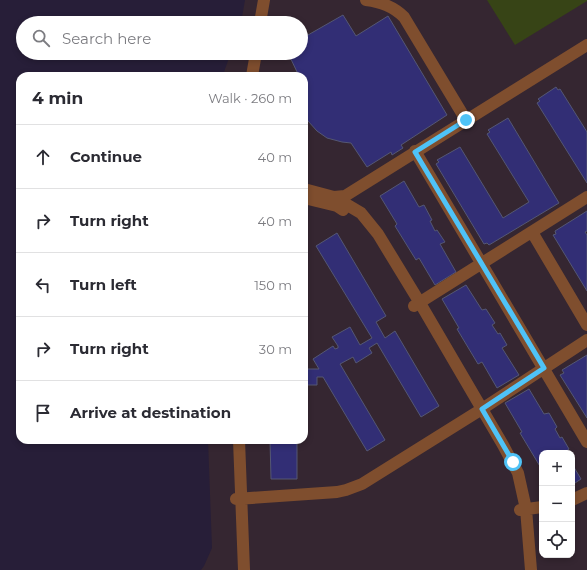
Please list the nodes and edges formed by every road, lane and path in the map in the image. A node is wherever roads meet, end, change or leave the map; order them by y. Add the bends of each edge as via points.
1 (264, 0) edge
2 (268, 0) edge
3 (366, 0) edge
4 (261, 16) edge
5 (266, 16) edge
6 (587, 45) edge
7 (255, 60) edge
8 (260, 60) edge
9 (253, 72) edge
10 (259, 72) edge
11 (466, 120) junction
12 (415, 152) junction
13 (308, 190) edge
14 (334, 197) junction
15 (587, 197) edge
16 (308, 199) edge
17 (532, 232) junction
18 (482, 264) junction
19 (417, 305) junction
20 (587, 326) edge
21 (587, 340) edge
22 (544, 368) junction
23 (479, 411) junction
24 (587, 442) edge
25 (234, 444) edge
26 (239, 444) edge
27 (587, 493) edge
28 (239, 498) junction
29 (575, 499) edge
30 (539, 507) edge
31 (523, 509) junction
32 (239, 570) edge
33 (244, 570) edge
34 (524, 570) edge
35 (531, 570) edge

1 - 4 lane
2 - 5 lane
3 - 11 lane via 386,4 404,17
6 - 11 lane
7 - 9 lane
8 - 10 lane
11 - 12 lane
12 - 14 lane via 345,196
12 - 18 lane
13 - 14 lane
14 - 19 lane via 368,220
15 - 17 lane
16 - 19 lane via 337,206 362,225
17 - 18 lane
17 - 20 lane
18 - 19 lane
18 - 22 lane
19 - 23 lane
21 - 22 lane
22 - 23 lane
22 - 24 lane
23 - 28 lane via 354,488 337,492
23 - 31 lane via 507,465
25 - 28 lane
26 - 28 lane
27 - 29 lane
28 - 32 lane
28 - 33 lane
30 - 31 lane
31 - 34 lane
31 - 35 lane

